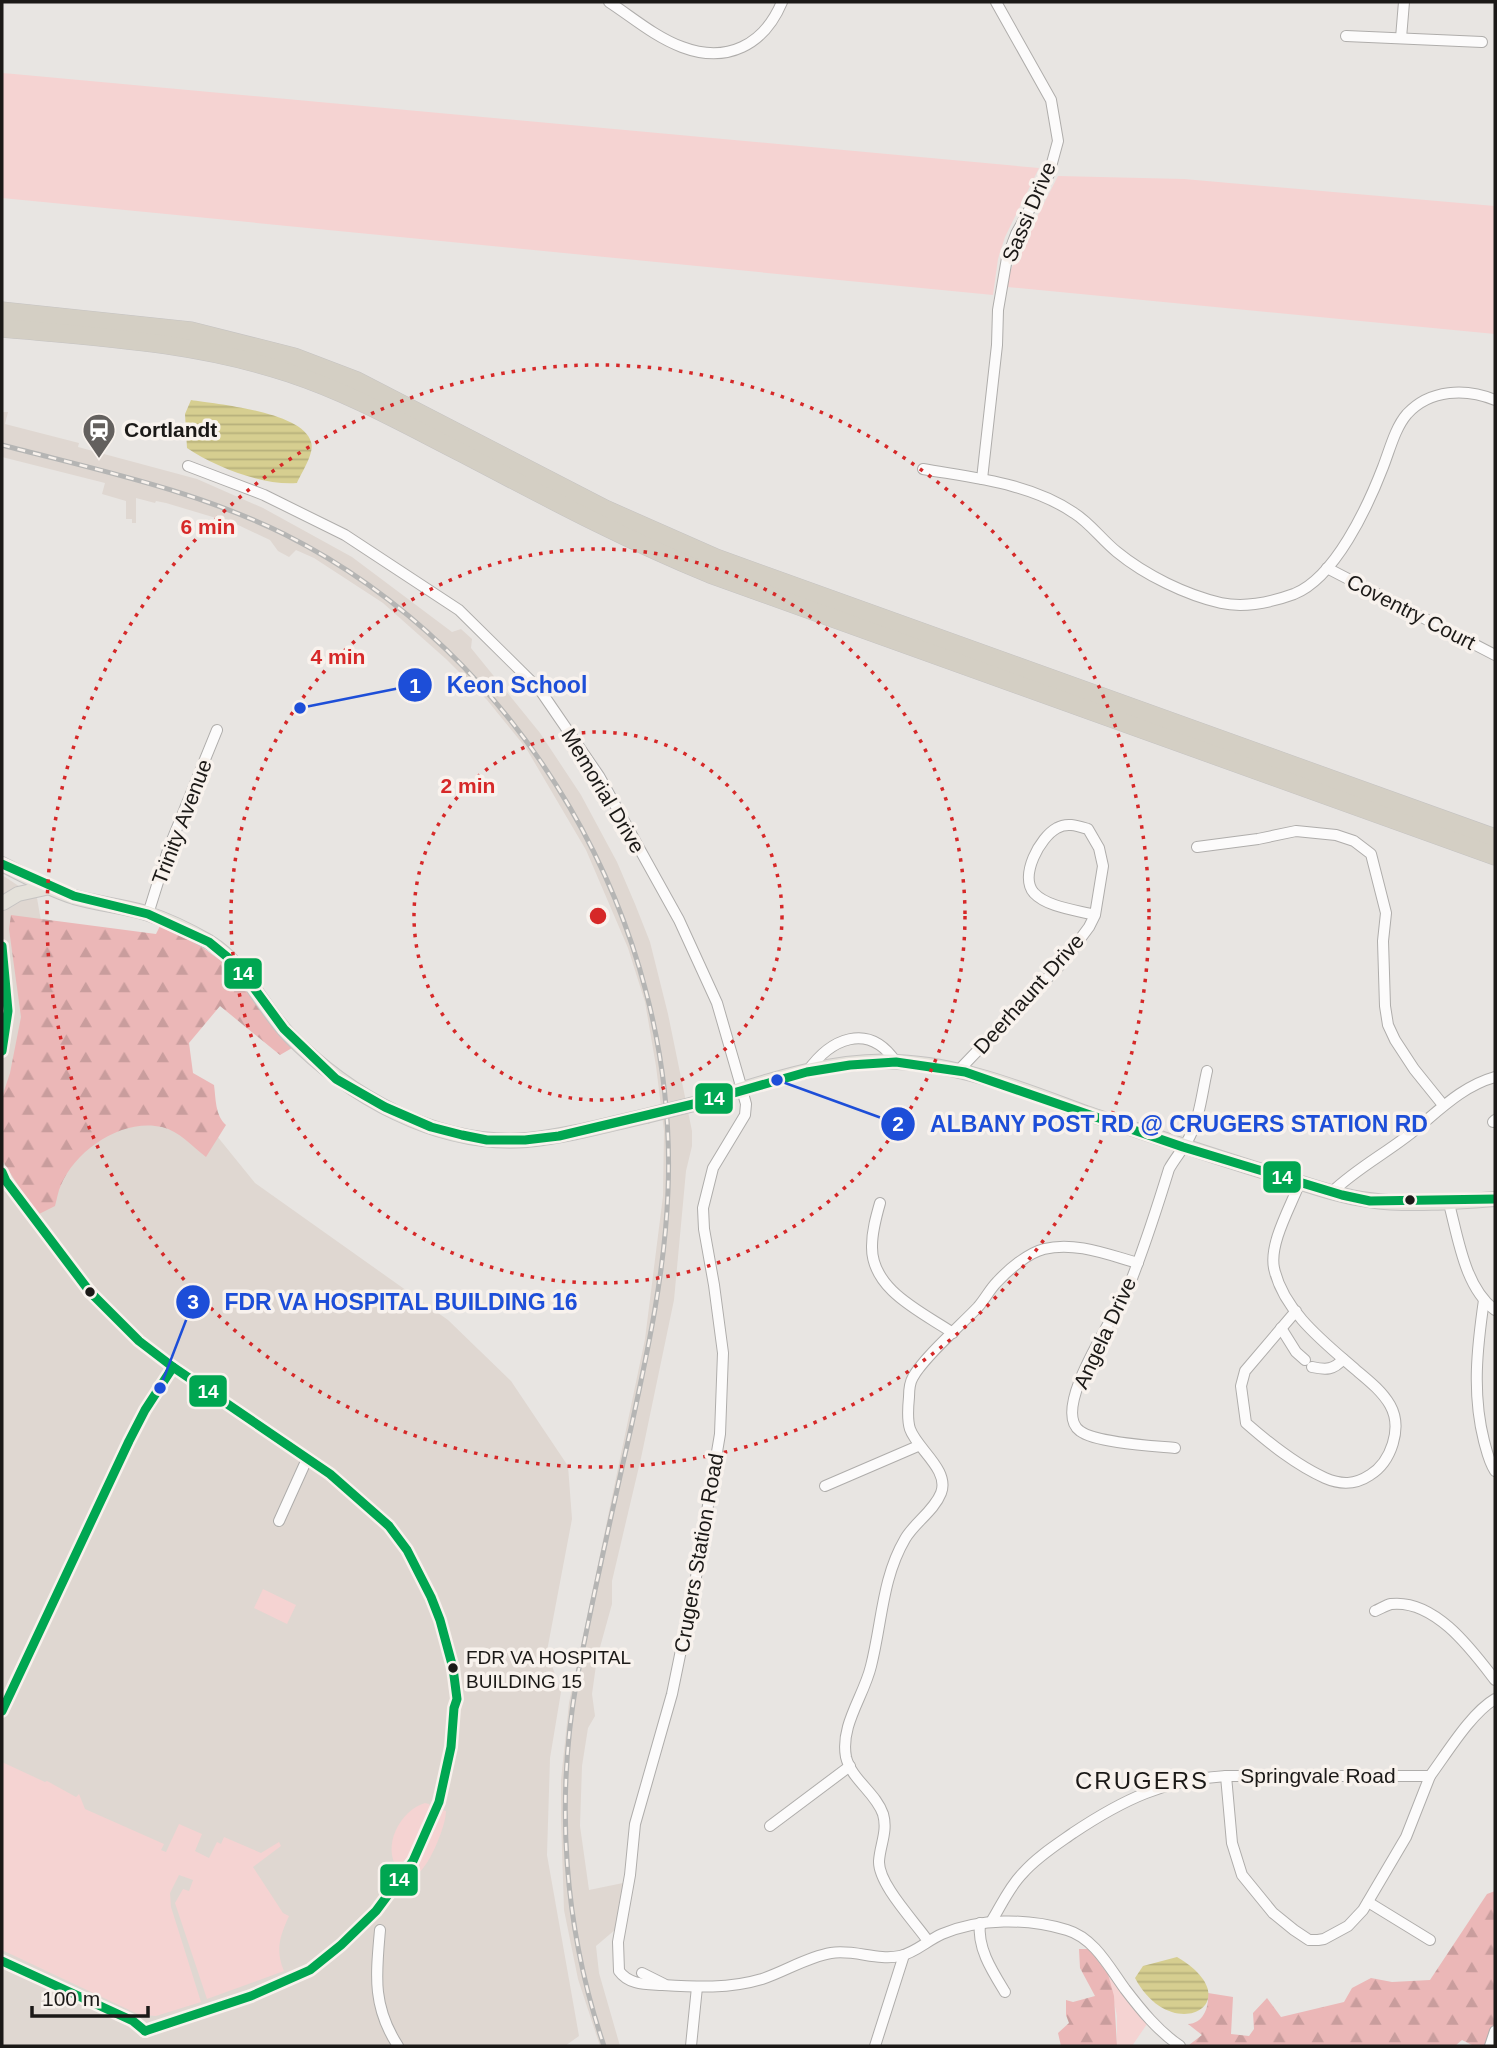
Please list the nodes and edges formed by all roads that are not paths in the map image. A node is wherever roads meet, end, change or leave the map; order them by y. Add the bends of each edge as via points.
1 (609, 2) edge
2 (782, 2) edge
3 (996, 2) edge
4 (1404, 2) edge
5 (1346, 36) dead end
6 (1401, 38) junction
7 (1482, 42) dead end
8 (2, 311) edge
9 (2, 328) edge
10 (1495, 400) edge
11 (188, 466) dead end
12 (923, 469) dead end
13 (982, 479) junction
14 (1327, 568) junction
15 (1495, 655) edge
16 (217, 730) dead end
17 (1495, 838) edge
18 (1197, 847) dead end
19 (1495, 856) edge
20 (2, 864) edge
21 (50, 887) junction
22 (3, 903) edge
23 (148, 914) junction
24 (1095, 915) junction
25 (896, 1062) junction
26 (958, 1071) junction
27 (1207, 1071) dead end
28 (807, 1072) junction
29 (1495, 1077) edge
30 (742, 1089) junction
31 (1443, 1105) junction
32 (1183, 1147) junction
33 (1300, 1182) junction
34 (1332, 1192) junction
35 (1495, 1199) edge
36 (1448, 1200) junction
37 (880, 1203) dead end
38 (1138, 1263) junction
39 (1484, 1300) junction
40 (1495, 1310) edge
41 (1296, 1311) junction
42 (1281, 1328) junction
43 (953, 1333) junction
44 (1343, 1359) junction
45 (918, 1446) junction
46 (1175, 1448) dead end
47 (307, 1458) dead end
48 (1495, 1471) edge
49 (825, 1486) dead end
50 (279, 1521) dead end
51 (1375, 1611) dead end
52 (1495, 1680) edge
53 (1495, 1699) edge
54 (850, 1766) junction
55 (1226, 1776) junction
56 (1430, 1776) junction
57 (770, 1826) dead end
58 (1368, 1902) junction
59 (985, 1923) junction
60 (380, 1930) dead end
61 (1430, 1940) dead end
62 (928, 1941) junction
63 (904, 1955) junction
64 (642, 1973) dead end
65 (666, 1985) junction
66 (697, 1987) junction
67 (1005, 1992) dead end
68 (1495, 2031) edge
69 (878, 2042) edge
70 (398, 2046) edge
71 (691, 2046) edge
72 (891, 2046) edge
73 (1180, 2046) edge
74 (1490, 2046) edge

1 - 2 street via 681,47 726,52 764,34
3 - 13 street, Sassi Drive via 1051,100 1058,141 1046,181 1007,258
4 - 6 street
5 - 6 street
6 - 7 street
8 - 17 highway via 191,331 294,357 367,386 605,509 716,558
9 - 19 highway via 188,348 254,362 311,381 378,410 623,536 710,574
10 - 14 street via 1459,391 1438,395 1408,413 1354,528
11 - 30 street, Memorial Drive via 264,495 345,535 459,610 540,690 599,776 679,920 717,1003
12 - 13 street
13 - 14 street via 1031,491 1072,512 1119,554 1149,573 1223,603 1257,604 1297,593
14 - 15 street, Coventry Court
16 - 23 street, Trinity Avenue via 167,849
18 - 31 street via 1296,831 1336,835 1371,854 1386,913 1388,1025 1414,1069
20 - 21 main road
21 - 22 main road via 18,894
21 - 23 main road
23 - 30 main road, bridge via 219,949 284,1029 336,1079 431,1127 487,1140 559,1136
24 - 24 street, Deerhaunt Drive via 1044,901 1030,888 1035,854 1057,828 1088,828 1099,848 1103,866
24 - 26 street, Deerhaunt Drive via 1063,961
25 - 26 main road
25 - 28 main road
25 - 28 street via 888,1049 871,1041 849,1039 817,1056
26 - 32 main road
27 - 32 street via 1197,1119
28 - 30 main road
29 - 31 street via 1465,1088
30 - 65 street, Crugers Station Road via 745,1115 713,1168 703,1208 723,1353 720,1434 672,1694 635,1824 617,1952 619,1971 628,1980
31 - 34 street
32 - 33 main road
32 - 38 street via 1169,1169
33 - 34 main road
33 - 41 street via 1274,1247 1274,1268
34 - 36 main road via 1370,1200
35 - 36 main road
36 - 39 street via 1469,1271
37 - 43 street via 872,1247 875,1267 901,1298
38 - 43 street via 1092,1250 1043,1249 996,1283
38 - 46 street, Angela Drive via 1092,1353 1072,1413 1080,1432
39 - 40 street
39 - 48 street via 1476,1354 1477,1413
41 - 42 street
41 - 44 street
42 - 44 street via 1308,1364 1331,1369
42 - 44 street via 1245,1371 1241,1386 1246,1423 1322,1477 1351,1483 1363,1480 1385,1462 1394,1421 1390,1405 1377,1388
43 - 45 street via 914,1377 909,1393 909,1427
45 - 49 street
45 - 54 street via 939,1472 941,1493 894,1561 871,1668 845,1741
47 - 50 street
51 - 52 street via 1390,1604 1431,1615 1456,1633
53 - 56 street
54 - 57 street
54 - 62 street via 884,1818 879,1863 884,1881
55 - 56 street, Springvale Road
55 - 58 street via 1236,1864 1273,1913 1309,1940 1324,1940 1348,1926
55 - 59 street, Springvale Road via 1145,1792 1106,1810 1023,1873
56 - 58 street via 1406,1837
58 - 61 street
59 - 62 street
59 - 67 street via 978,1935
59 - 73 street via 1049,1926 1084,1937 1157,2027
60 - 70 street via 378,2002
62 - 63 street
63 - 66 street via 891,1958 834,1952 750,1982
63 - 69 street
64 - 65 street
65 - 66 street
66 - 71 street
68 - 74 street
69 - 72 street

